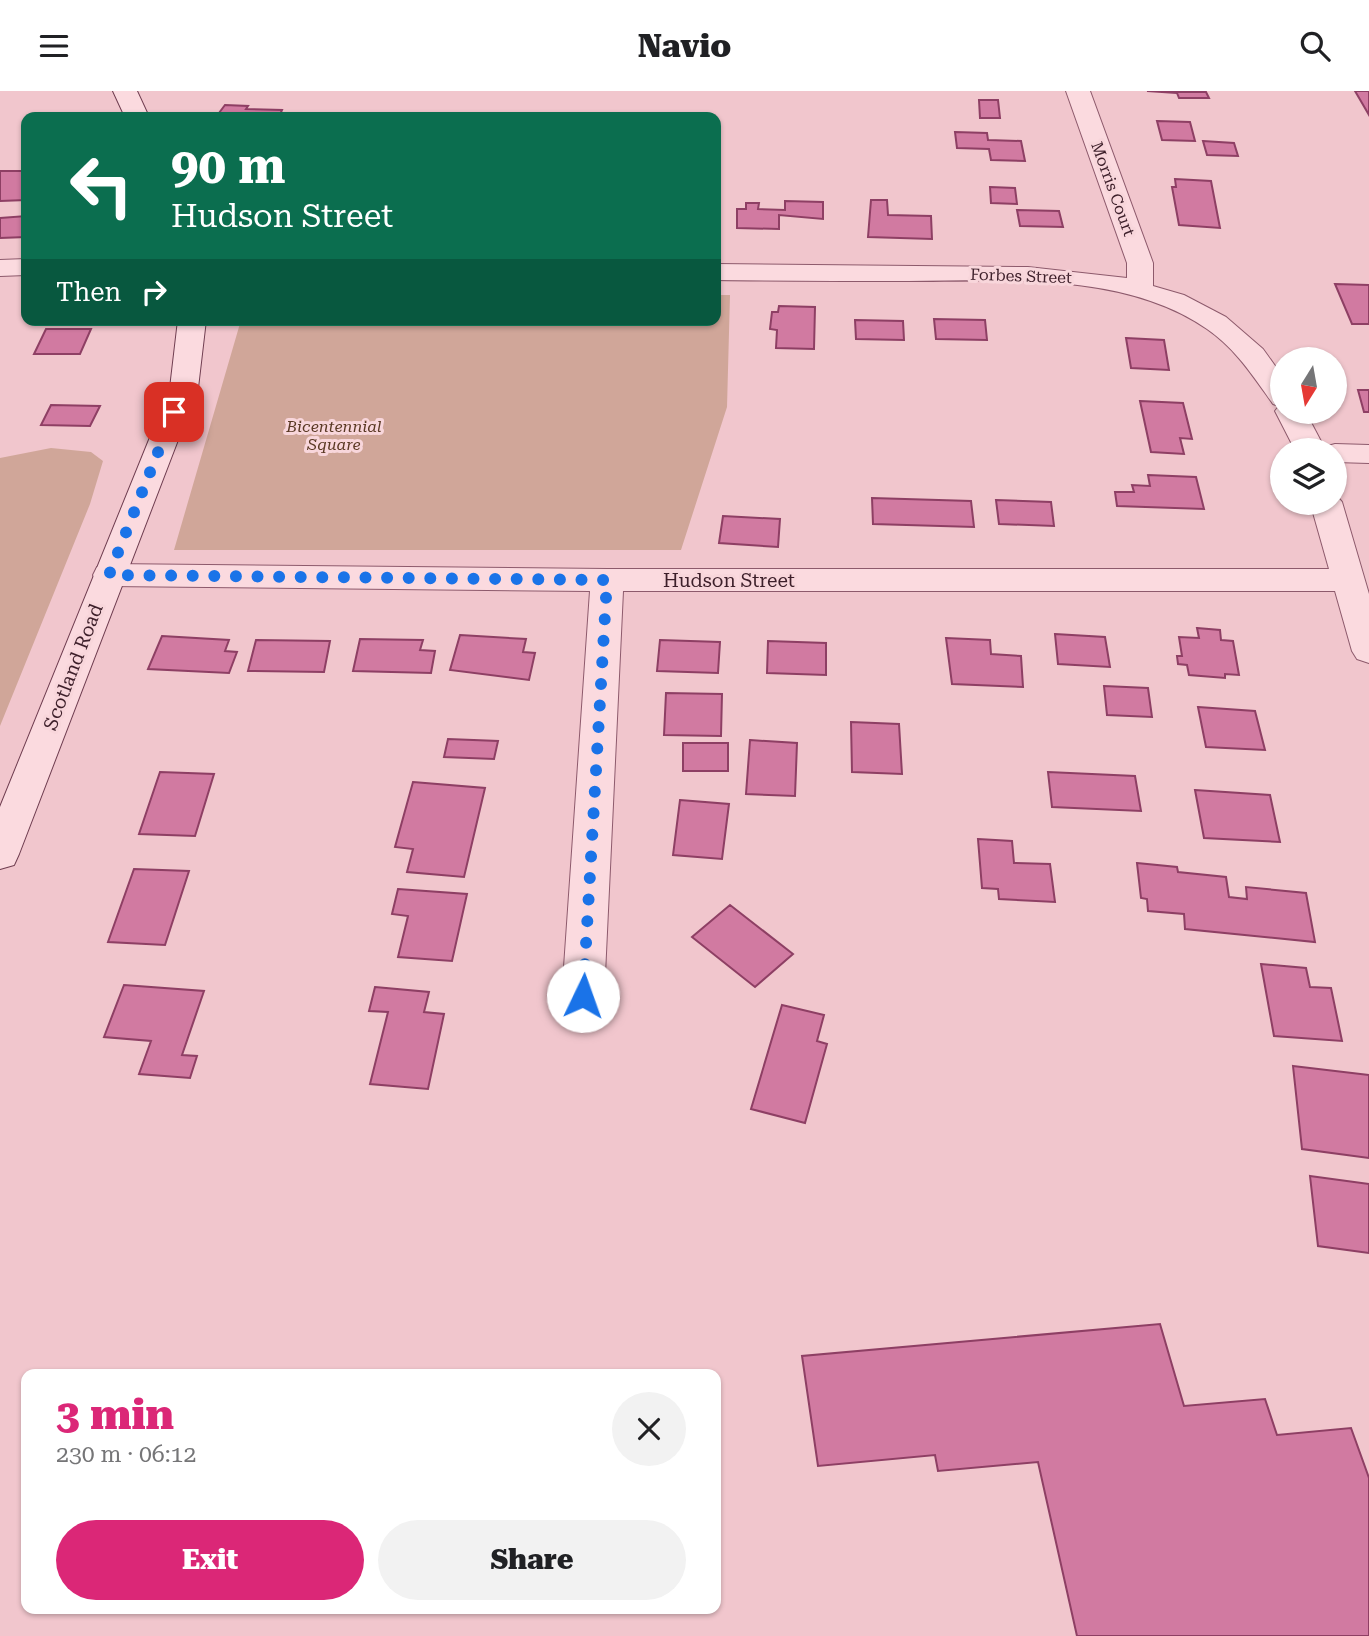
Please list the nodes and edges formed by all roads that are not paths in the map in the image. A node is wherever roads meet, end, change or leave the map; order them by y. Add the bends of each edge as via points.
1 (125, 91) edge
2 (1078, 91) edge
3 (135, 112) edge
4 (21, 267) edge
5 (0, 268) edge
6 (721, 272) edge
7 (1140, 288) junction
8 (191, 326) edge
9 (1270, 373) edge
10 (1347, 453) edge
11 (1369, 454) edge
12 (1330, 515) edge
13 (109, 575) junction
14 (607, 580) junction
15 (1348, 580) junction
16 (1369, 651) edge
17 (0, 854) edge
18 (583, 996) dead end

1 - 3 street
2 - 7 street, Morris Court via 1140,263
4 - 5 street
6 - 7 street, Forbes Street via 1016,274 1090,278
7 - 9 street, Forbes Street via 1188,307 1231,333
8 - 13 street, Scotland Road via 184,389
10 - 11 street
12 - 15 street
13 - 14 street, Hudson Street
13 - 17 street, Scotland Road
14 - 15 street, Hudson Street
14 - 18 street
15 - 16 street

